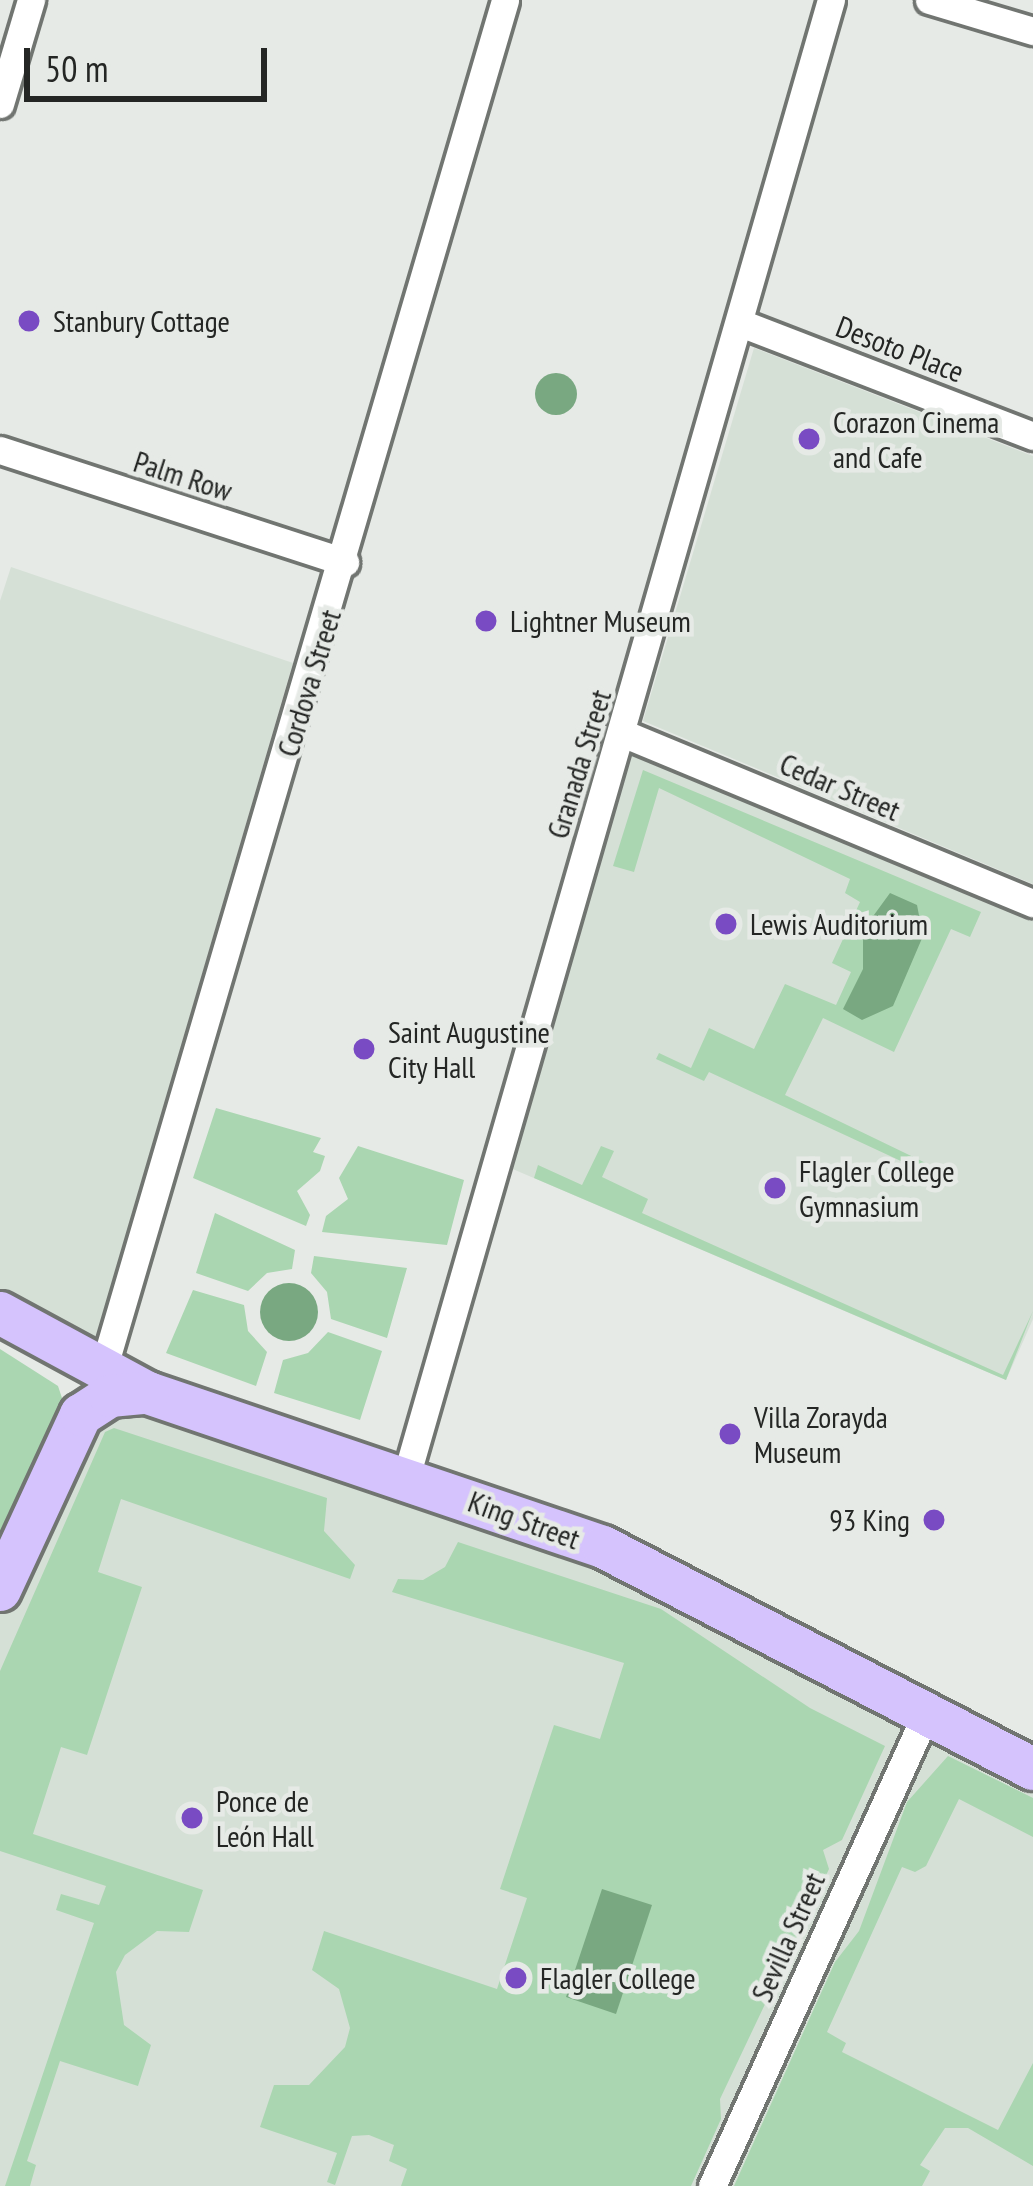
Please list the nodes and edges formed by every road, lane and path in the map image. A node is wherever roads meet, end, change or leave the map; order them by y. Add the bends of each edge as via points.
1 (31, 0) edge
2 (505, 0) edge
3 (831, 0) edge
4 (929, 0) edge
5 (1033, 31) edge
6 (0, 104) edge
7 (743, 324) junction
8 (1033, 436) edge
9 (0, 450) edge
10 (345, 562) junction
11 (622, 733) junction
12 (1033, 903) edge
13 (0, 1313) edge
14 (37, 1337) junction
15 (106, 1363) junction
16 (148, 1393) junction
17 (81, 1415) junction
18 (406, 1477) junction
19 (0, 1590) edge
20 (925, 1716) junction
21 (1033, 1769) edge
22 (712, 2186) edge

1 - 6 street
2 - 10 street, Cordova Street
3 - 7 street, Granada Street
4 - 5 street
7 - 8 street, Desoto Place
7 - 11 street, Granada Street
9 - 10 street, Palm Row
10 - 15 street, Cordova Street
11 - 12 street, Cedar Street
11 - 18 street, Granada Street
13 - 14 main road, King Street
14 - 15 main road, King Street
14 - 17 main road via 74,1384
15 - 16 main road, King Street
16 - 17 main road via 110,1396
16 - 18 main road, King Street
17 - 19 main road
18 - 20 main road, King Street via 658,1572
20 - 21 main road, King Street
20 - 22 street, Sevilla Street

